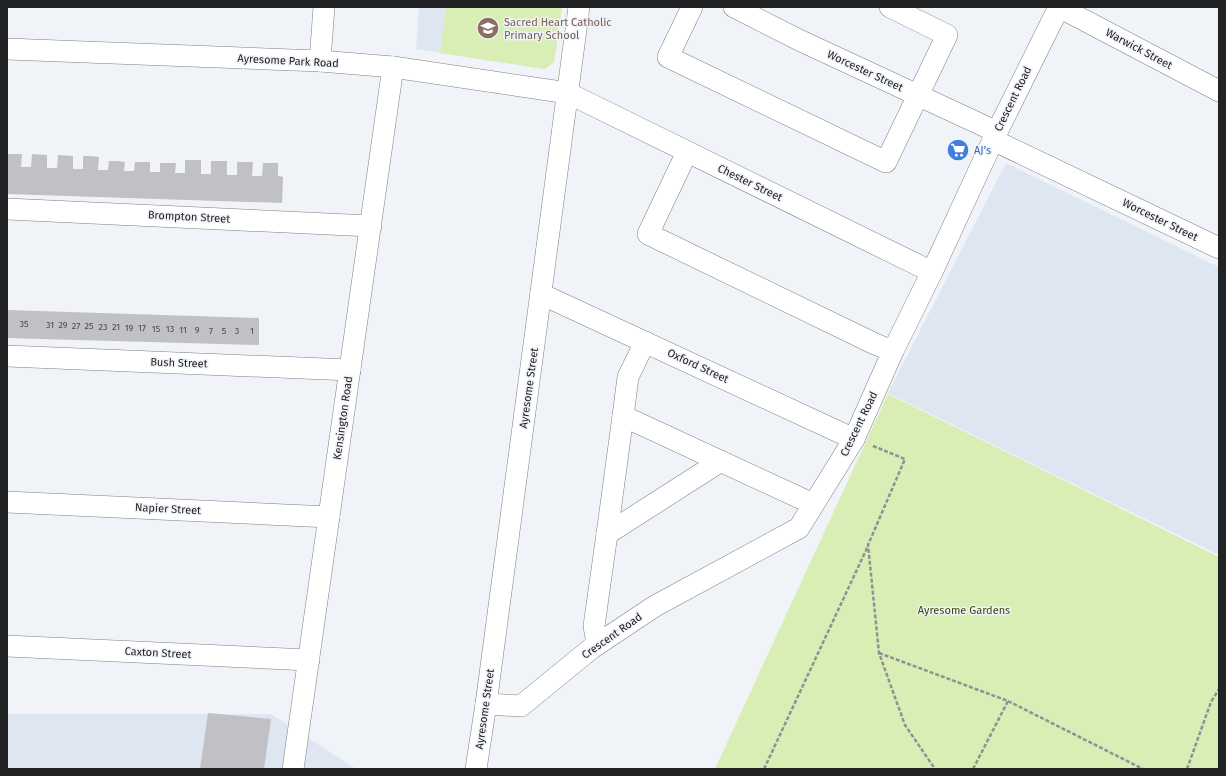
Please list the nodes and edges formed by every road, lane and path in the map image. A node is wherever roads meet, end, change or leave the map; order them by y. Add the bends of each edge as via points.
1 (324, 7) edge
2 (579, 7) edge
3 (692, 7) edge
4 (734, 7) edge
5 (890, 7) edge
6 (1059, 7) edge
7 (7, 49) edge
8 (320, 61) junction
9 (394, 67) junction
10 (1219, 91) edge
11 (568, 93) junction
12 (918, 96) junction
13 (995, 136) junction
14 (687, 152) junction
15 (7, 209) edge
16 (371, 226) junction
17 (1219, 248) edge
18 (932, 272) junction
19 (541, 294) junction
20 (645, 342) junction
21 (893, 351) junction
22 (7, 356) edge
23 (350, 370) junction
24 (623, 416) junction
25 (854, 438) junction
26 (721, 461) junction
27 (7, 502) edge
28 (813, 504) junction
29 (329, 517) junction
30 (607, 534) junction
31 (868, 545) junction
32 (597, 644) junction
33 (7, 646) edge
34 (879, 652) junction
35 (309, 660) junction
36 (1219, 689) edge
37 (1008, 701) junction
38 (486, 704) junction
39 (293, 769) edge
40 (476, 769) edge
41 (764, 769) edge
42 (935, 769) edge
43 (973, 769) edge
44 (1143, 769) edge
45 (1187, 769) edge

1 - 8 street
2 - 11 street, Ayresome Street
3 - 12 street via 668,57 886,162
4 - 12 street, Worcester Street
5 - 12 street via 947,35
6 - 10 street, Warwick Street
6 - 13 street, Crescent Road
7 - 8 street, Ayresome Park Road
8 - 9 street, Ayresome Park Road
9 - 11 street, Ayresome Park Road
9 - 16 street, Kensington Road
11 - 14 street, Chester Street
11 - 19 street, Ayresome Street
12 - 13 street, Worcester Street
13 - 17 street, Worcester Street
13 - 18 street, Crescent Road
14 - 18 street, Chester Street
14 - 21 street via 648,234
15 - 16 street, Brompton Street
16 - 23 street, Kensington Road
18 - 21 street, Crescent Road
19 - 20 street, Oxford Street
19 - 38 street, Ayresome Street
20 - 24 street via 628,377
20 - 25 street, Oxford Street
21 - 25 street, Crescent Road
22 - 23 street, Bush Street
23 - 29 street, Kensington Road
24 - 26 street
24 - 30 street
25 - 28 street, Crescent Road
25 - 31 path via 905,459
26 - 28 street
26 - 30 street
27 - 29 street, Napier Street
28 - 32 street, Crescent Road via 799,528 655,606
29 - 35 street, Kensington Road
30 - 32 street via 594,626
31 - 34 path
31 - 41 path
32 - 38 street, Crescent Road via 522,706
33 - 35 street, Caxton Street
34 - 37 path
34 - 42 path via 905,725
35 - 39 street, Kensington Road
36 - 45 path via 1211,702
37 - 43 path
37 - 44 path
38 - 40 street, Ayresome Street

